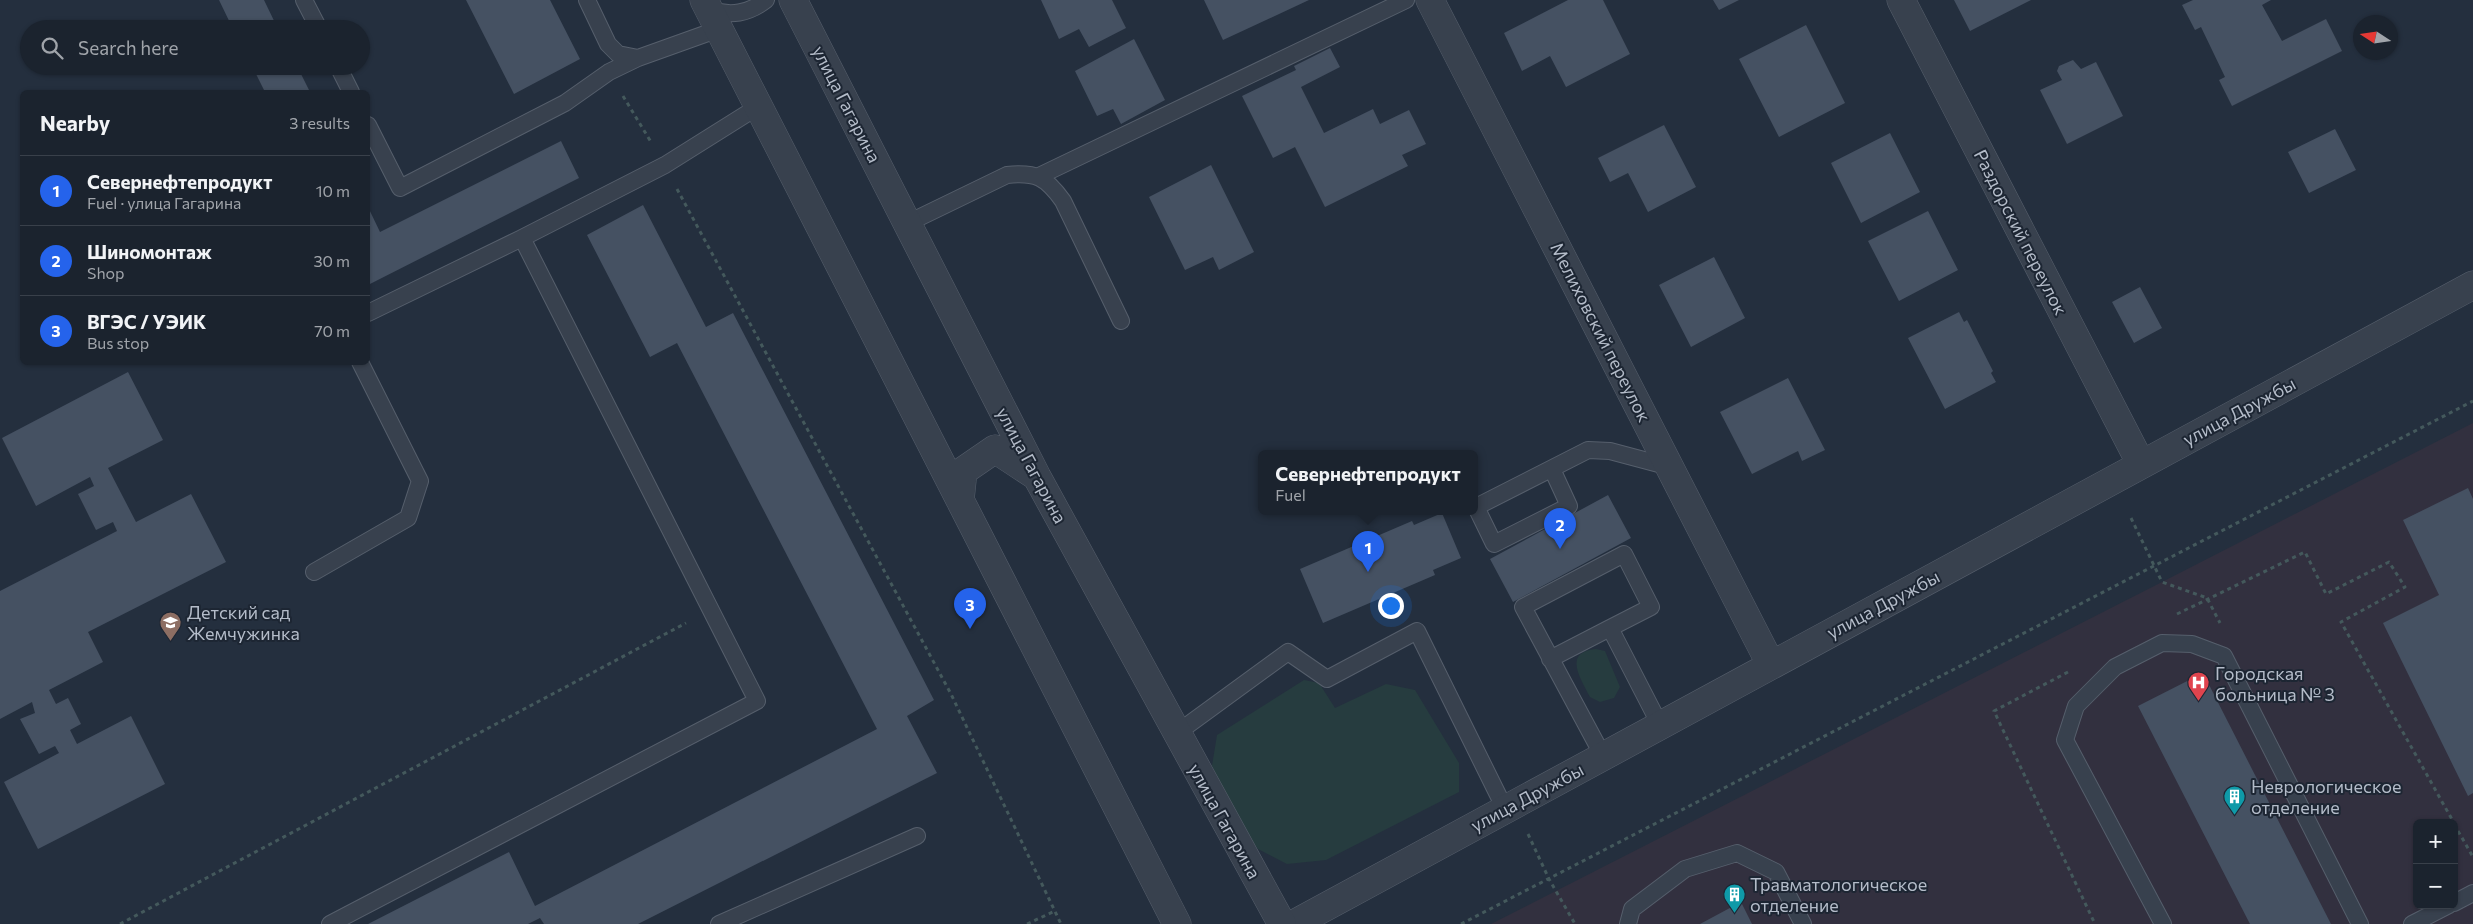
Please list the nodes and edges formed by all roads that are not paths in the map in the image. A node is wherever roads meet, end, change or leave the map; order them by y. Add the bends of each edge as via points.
1 (304, 0) edge
2 (587, 0) edge
3 (766, 0) edge
4 (793, 0) edge
5 (1406, 0) edge
6 (1430, 0) edge
7 (1901, 0) edge
8 (711, 13) edge
9 (314, 20) edge
10 (638, 58) junction
11 (342, 75) edge
12 (350, 90) edge
13 (759, 106) junction
14 (370, 128) edge
15 (1039, 176) junction
16 (908, 223) junction
17 (522, 238) junction
18 (2473, 285) edge
19 (370, 312) edge
20 (1121, 321) dead end
21 (362, 365) edge
22 (2141, 464) junction
23 (1670, 467) junction
24 (1552, 469) junction
25 (1037, 477) junction
26 (960, 500) junction
27 (1478, 506) edge
28 (1478, 511) edge
29 (314, 572) dead end
30 (1610, 628) junction
31 (1550, 660) junction
32 (1771, 664) junction
33 (1660, 725) junction
34 (1177, 732) junction
35 (1603, 756) junction
36 (1509, 807) junction
37 (917, 836) dead end
38 (2473, 893) edge
39 (2458, 901) edge
40 (2441, 909) edge
41 (330, 924) edge
42 (719, 924) edge
43 (1177, 924) edge
44 (1282, 924) edge
45 (1294, 924) edge
46 (1628, 924) edge
47 (1803, 924) edge
48 (2163, 924) edge
49 (2360, 924) edge
50 (2412, 924) edge

1 - 9 lane
2 - 10 lane via 608,44 618,54
3 - 8 lane via 739,14
4 - 16 street, улица Гагарина
5 - 15 lane
6 - 23 street, Мелиховский переулок
7 - 22 street, Раздорский переулок
8 - 10 lane
8 - 13 street
10 - 14 lane via 609,72 565,103 400,188
11 - 12 lane
13 - 17 lane via 665,165
13 - 26 street
15 - 16 lane via 1007,175
15 - 20 lane via 1051,184 1063,201
16 - 25 street, улица Гагарина
17 - 19 lane
17 - 41 lane via 757,701
18 - 22 street, улица Дружбы
21 - 29 lane via 420,481 408,518
22 - 32 street, улица Дружбы
23 - 24 lane via 1610,451 1588,450
23 - 32 street, Мелиховский переулок
24 - 27 lane
24 - 28 lane via 1569,506 1494,544
25 - 26 street via 995,449 963,471
25 - 34 street, улица Гагарина
26 - 43 street
30 - 31 lane
30 - 31 lane via 1651,607 1624,554 1523,607
30 - 33 lane
31 - 35 lane
32 - 33 street, улица Дружбы
33 - 35 street, улица Дружбы
34 - 36 lane via 1288,652 1327,679 1417,631
34 - 44 street, улица Гагарина
35 - 36 street, улица Дружбы
36 - 45 street, улица Дружбы
37 - 42 lane
38 - 39 lane
40 - 50 lane
46 - 47 lane via 1632,909 1685,869 1737,853 1776,872
48 - 49 lane via 2065,740 2076,706 2115,667 2162,643 2192,644 2224,656

